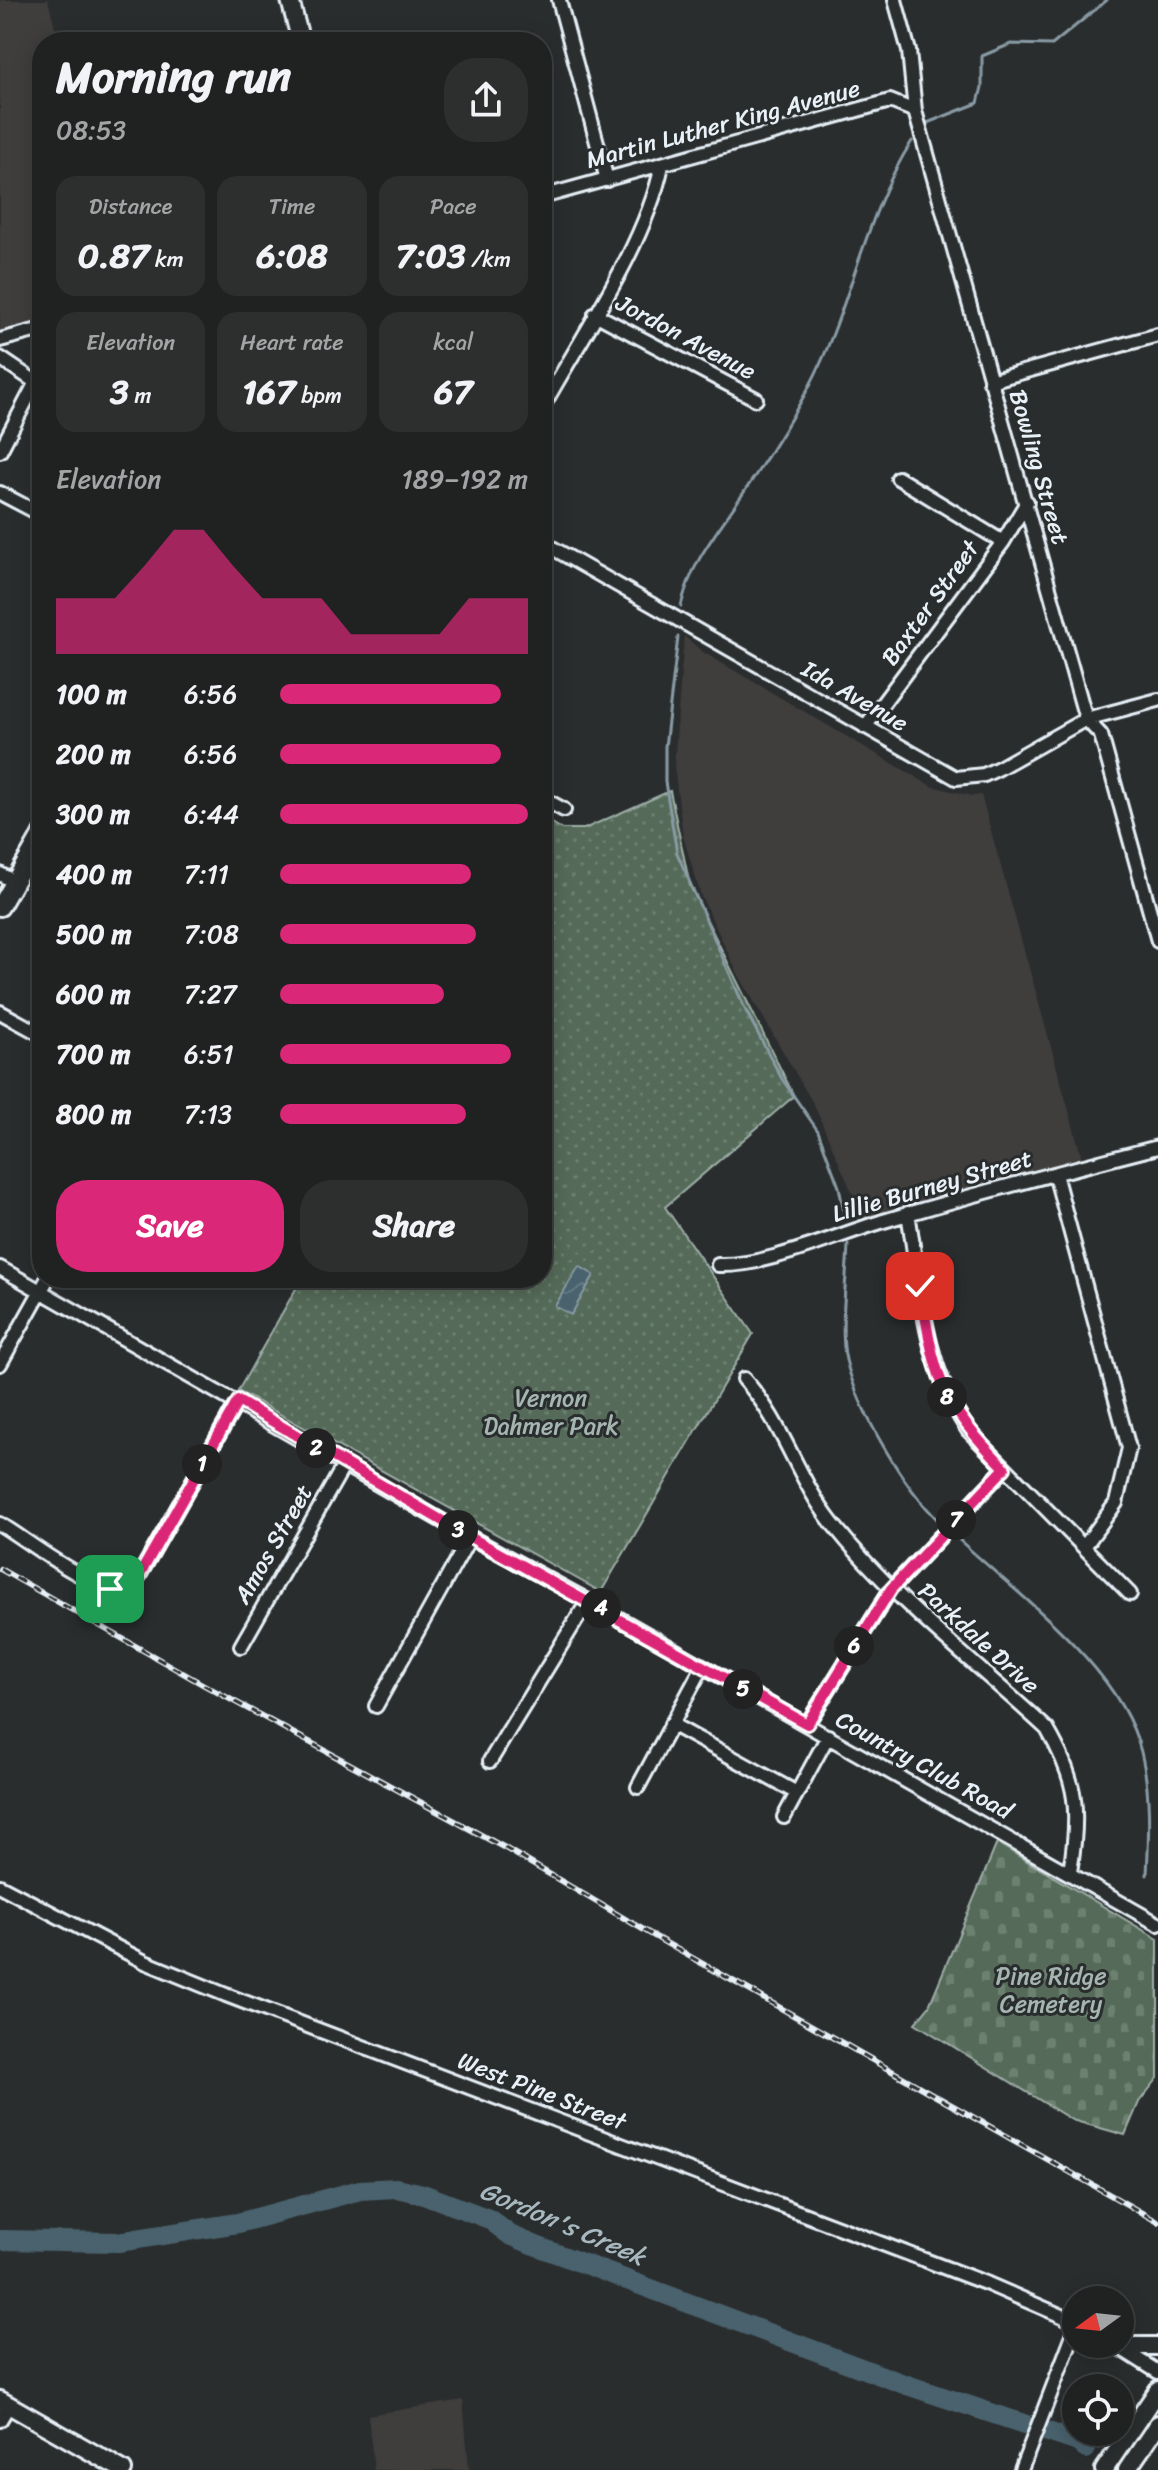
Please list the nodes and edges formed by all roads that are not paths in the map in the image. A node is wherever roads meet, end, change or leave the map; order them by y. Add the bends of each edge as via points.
1 (290, 0) edge
2 (559, 0) edge
3 (895, 0) edge
4 (298, 32) edge
5 (915, 111) junction
6 (662, 165) junction
7 (607, 180) junction
8 (552, 194) edge
9 (595, 314) junction
10 (32, 332) edge
11 (1158, 335) edge
12 (0, 340) edge
13 (0, 358) edge
14 (32, 379) edge
15 (990, 381) junction
16 (552, 390) edge
17 (32, 396) edge
18 (756, 399) dead end
19 (0, 451) edge
20 (898, 478) dead end
21 (0, 493) edge
22 (1027, 502) junction
23 (32, 510) edge
24 (1003, 542) junction
25 (552, 548) edge
26 (1158, 700) edge
27 (1086, 719) junction
28 (865, 727) junction
29 (552, 803) edge
30 (564, 810) dead end
31 (32, 847) edge
32 (7, 878) edge
33 (0, 907) edge
34 (1158, 941) edge
35 (0, 1012) edge
36 (32, 1030) edge
37 (1158, 1147) edge
38 (1055, 1174) junction
39 (908, 1213) junction
40 (718, 1265) dead end
41 (0, 1268) edge
42 (32, 1286) edge
43 (36, 1288) edge
44 (40, 1290) junction
45 (0, 1364) edge
46 (744, 1379) dead end
47 (238, 1401) junction
48 (344, 1465) junction
49 (1005, 1468) junction
50 (0, 1524) edge
51 (470, 1537) junction
52 (1084, 1547) junction
53 (891, 1589) junction
54 (1130, 1594) dead end
55 (588, 1601) junction
56 (241, 1646) dead end
57 (703, 1666) junction
58 (376, 1706) dead end
59 (671, 1724) junction
60 (807, 1724) junction
61 (828, 1736) junction
62 (490, 1761) dead end
63 (638, 1787) dead end
64 (795, 1792) junction
65 (784, 1817) dead end
66 (1070, 1872) junction
67 (0, 1886) edge
68 (1158, 1924) edge
69 (1062, 2318) edge
70 (1134, 2345) edge
71 (1158, 2346) edge
72 (1134, 2357) edge
73 (1064, 2358) edge
74 (1158, 2372) edge
75 (1158, 2390) edge
76 (3, 2408) edge
77 (1134, 2424) edge
78 (1158, 2424) edge
79 (1114, 2446) edge
80 (1119, 2446) edge
81 (1132, 2465) edge
82 (123, 2470) edge
83 (1021, 2470) edge
84 (1088, 2470) edge
85 (1104, 2470) edge

1 - 4 main road
2 - 7 street
3 - 5 street, Bowling Street via 909,51
5 - 6 street, Martin Luther King Avenue via 890,101
5 - 15 street, Bowling Street
6 - 7 street, Martin Luther King Avenue
6 - 9 street via 655,198
7 - 8 street, Martin Luther King Avenue
9 - 16 street
9 - 18 street, Jordon Avenue
10 - 12 street
11 - 15 street
13 - 14 street
15 - 22 street, Bowling Street
17 - 19 street
20 - 24 street
21 - 23 street
22 - 24 street, Baxter Street
22 - 27 street, Bowling Street
24 - 28 street, Baxter Street
25 - 28 street, Ida Avenue
26 - 27 street, Ida Avenue
27 - 28 street, Ida Avenue via 999,768 970,777 946,774
27 - 34 street, Bowling Street via 1101,735
29 - 30 street
31 - 32 main road
32 - 33 main road
35 - 36 street
37 - 38 street, Lillie Burney Street
38 - 39 street, Lillie Burney Street
38 - 52 street via 1129,1448 1116,1503
39 - 40 street, Lillie Burney Street via 761,1260
39 - 49 street via 941,1385 968,1430
41 - 42 street, Country Club Road
43 - 44 street, Country Club Road
44 - 45 street
44 - 47 street, Country Club Road
46 - 53 street, Parkdale Drive via 779,1424 830,1521
47 - 48 street, Country Club Road
47 - 50 street via 139,1576 126,1589 99,1584
48 - 51 street, Country Club Road
48 - 56 street, Amos Street
49 - 52 street
49 - 53 street
51 - 55 street, Country Club Road
51 - 58 street
52 - 54 street
53 - 60 street
53 - 66 street, Parkdale Drive via 1047,1729 1063,1756 1078,1807
55 - 57 street, Country Club Road
55 - 62 street
57 - 59 street
57 - 60 street, Country Club Road
59 - 63 street
59 - 64 street
60 - 61 street, Country Club Road
61 - 64 street
61 - 66 street, Country Club Road
64 - 65 street
66 - 68 street, Country Club Road
67 - 69 street, West Pine Street via 145,1962 199,1984 988,2284
70 - 71 main road
72 - 74 street
73 - 83 street
75 - 77 main road
76 - 82 main road
78 - 81 main road
79 - 84 main road
80 - 85 main road

